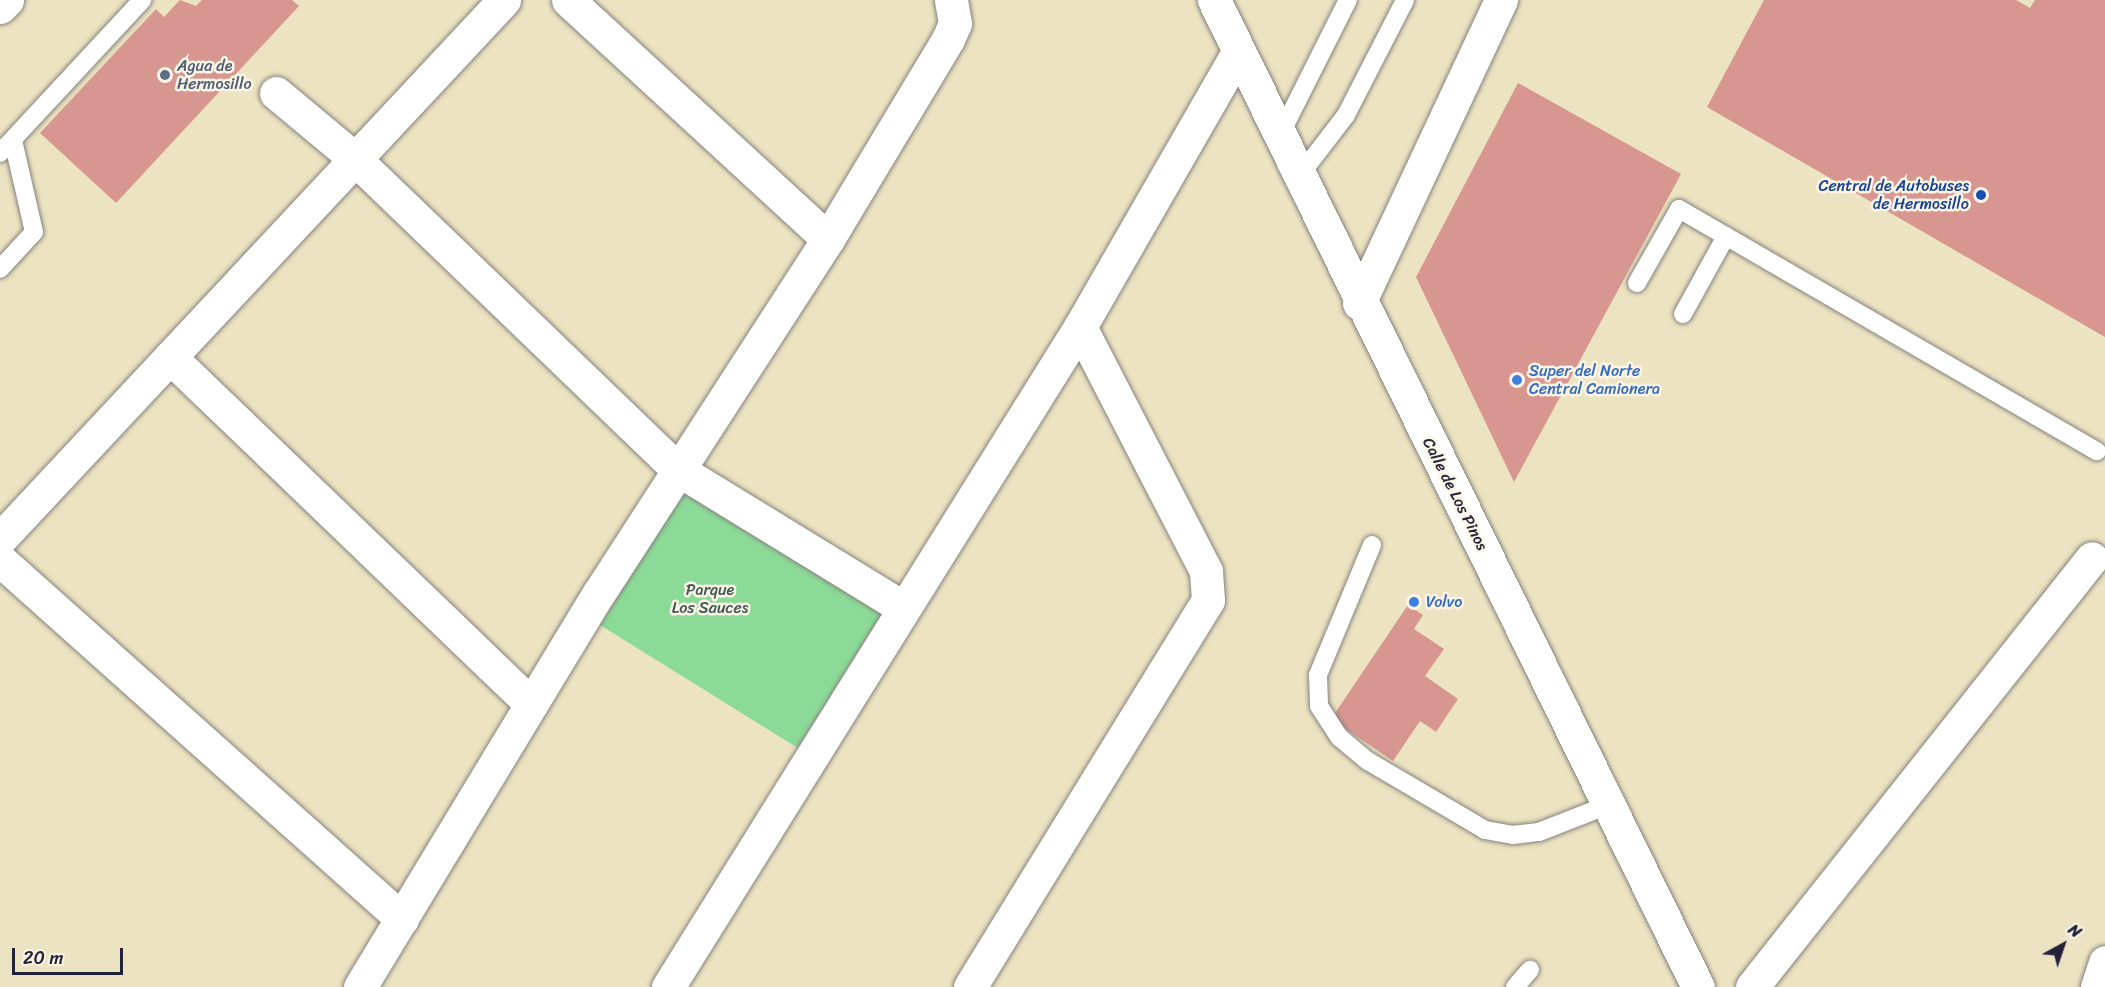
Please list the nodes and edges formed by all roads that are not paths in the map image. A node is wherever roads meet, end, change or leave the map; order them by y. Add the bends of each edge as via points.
1 (7, 0) edge
2 (142, 0) edge
3 (504, 0) edge
4 (568, 0) edge
5 (951, 0) edge
6 (1214, 0) edge
7 (1329, 0) edge
8 (1405, 0) edge
9 (1501, 0) edge
10 (0, 7) edge
11 (1344, 8) edge
12 (1238, 52) junction
13 (276, 93) dead end
14 (1280, 135) junction
15 (14, 140) junction
16 (0, 153) edge
17 (354, 158) junction
18 (1300, 175) junction
19 (1726, 237) junction
20 (828, 239) junction
21 (0, 269) edge
22 (1637, 283) dead end
23 (1359, 303) junction
24 (1683, 314) dead end
25 (1080, 327) junction
26 (170, 357) junction
27 (2097, 451) dead end
28 (677, 469) junction
29 (0, 539) edge
30 (1372, 545) dead end
31 (2091, 558) dead end
32 (0, 560) edge
33 (903, 608) junction
34 (531, 704) junction
35 (1608, 804) junction
36 (402, 919) junction
37 (2105, 962) edge
38 (1530, 970) dead end
39 (360, 987) edge
40 (668, 987) edge
41 (970, 987) edge
42 (1515, 987) edge
43 (1698, 987) edge
44 (1752, 987) edge
45 (2097, 987) edge

1 - 10 street
2 - 15 lane
3 - 17 street
4 - 20 street
5 - 20 street via 955,22 948,39
6 - 12 street, Calle de Los Pinos
7 - 11 lane
8 - 18 lane via 1346,116
9 - 23 street
11 - 14 lane
12 - 14 street, Calle de Los Pinos
12 - 25 street
13 - 17 street
14 - 18 street, Calle de Los Pinos
15 - 16 lane
15 - 21 lane via 34,232
17 - 26 street
17 - 28 street
18 - 23 street, Calle de Los Pinos
19 - 22 lane via 1679,209
19 - 24 lane
19 - 27 lane
20 - 28 street
23 - 35 street, Calle de Los Pinos
25 - 33 street
25 - 41 street via 1206,570 1208,600
26 - 29 street
26 - 34 street
28 - 33 street
28 - 34 street
30 - 35 lane via 1318,675 1319,706 1339,737 1368,762 1485,830 1513,836 1539,832
31 - 44 street
32 - 36 street
33 - 40 street
34 - 36 street
35 - 43 street, Calle de Los Pinos
36 - 39 street
37 - 45 street
38 - 42 lane

